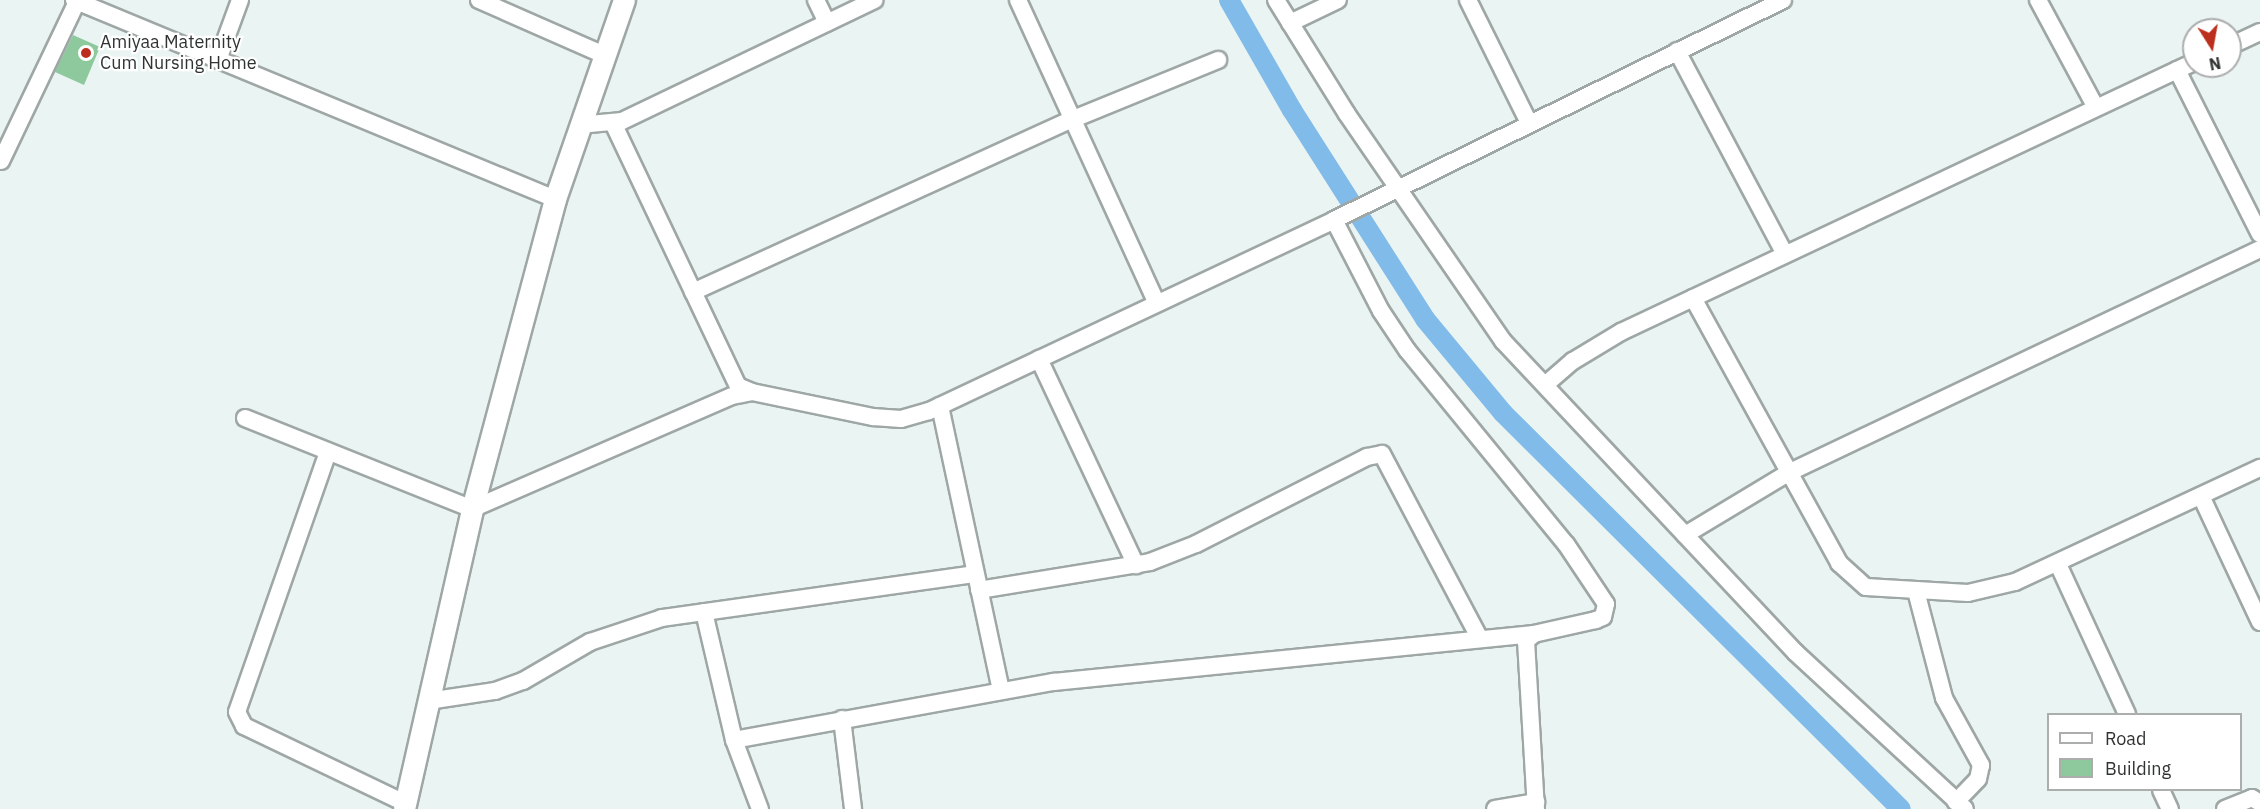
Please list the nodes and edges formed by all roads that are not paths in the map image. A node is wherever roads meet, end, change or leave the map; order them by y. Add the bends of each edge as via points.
1 (240, 0) edge
2 (479, 0) edge
3 (624, 0) edge
4 (816, 0) edge
5 (875, 0) edge
6 (1018, 0) edge
7 (1276, 0) edge
8 (1338, 0) edge
9 (1468, 0) edge
10 (1783, 0) edge
11 (2038, 0) edge
12 (75, 1) edge
13 (827, 23) junction
14 (1290, 23) junction
15 (2260, 32) edge
16 (2242, 40) edge
17 (1677, 51) junction
18 (604, 55) junction
19 (218, 60) junction
20 (1218, 60) dead end
21 (2182, 68) edge
22 (2177, 70) junction
23 (2095, 106) junction
24 (1071, 120) junction
25 (613, 123) junction
26 (1529, 123) junction
27 (579, 125) junction
28 (1, 161) edge
29 (1391, 189) junction
30 (555, 199) junction
31 (1337, 219) junction
32 (2260, 234) edge
33 (2260, 249) edge
34 (1785, 254) junction
35 (693, 292) junction
36 (1693, 298) junction
37 (1157, 303) junction
38 (1039, 359) junction
39 (1545, 385) junction
40 (752, 392) junction
41 (940, 406) junction
42 (245, 418) dead end
43 (328, 452) junction
44 (2260, 468) edge
45 (1788, 473) junction
46 (2201, 496) junction
47 (472, 509) junction
48 (1685, 535) junction
49 (2058, 564) junction
50 (1137, 565) junction
51 (977, 582) junction
52 (1916, 591) junction
53 (704, 612) junction
54 (2260, 622) edge
55 (1534, 634) junction
56 (1480, 639) junction
57 (1001, 691) junction
58 (428, 701) junction
59 (2127, 713) edge
60 (842, 719) junction
61 (734, 740) junction
62 (2162, 791) edge
63 (2260, 803) edge
64 (1960, 805) edge
65 (405, 806) edge
66 (1536, 806) edge
67 (760, 809) edge
68 (853, 809) edge
69 (1495, 809) edge
70 (2170, 809) edge
71 (2225, 809) edge

1 - 19 street
2 - 18 street
3 - 18 street
4 - 13 street
5 - 13 street
6 - 24 street
7 - 14 street
8 - 14 street
9 - 26 street
10 - 17 street
11 - 23 street
12 - 19 street
12 - 28 street
13 - 25 street
14 - 29 street
15 - 16 street
17 - 26 street
17 - 34 street
18 - 27 street
19 - 30 street
20 - 24 street
21 - 22 street
22 - 23 street
22 - 32 street
23 - 34 street
24 - 35 street
24 - 37 street
25 - 27 street
25 - 35 street
26 - 29 street
27 - 30 street
29 - 31 street
29 - 39 street via 1470,297
30 - 47 street
31 - 37 street
31 - 55 street via 1381,311 1407,350 1523,489 1603,596 1603,617
33 - 45 street
34 - 36 street
35 - 40 street via 731,375 738,386
36 - 39 street via 1621,332
36 - 45 street
37 - 38 street
38 - 41 street
38 - 50 street
39 - 48 street
40 - 41 street via 887,420
40 - 47 street via 732,396
41 - 51 street
42 - 43 street
43 - 47 street
43 - 65 street via 237,712 243,726
44 - 46 street
45 - 48 street
45 - 52 street via 1851,577 1866,587
46 - 49 street
46 - 54 street
47 - 58 street
48 - 64 street via 1795,652
49 - 52 street via 1980,591
49 - 59 street
50 - 51 street
50 - 56 street via 1175,553 1367,457 1382,454
51 - 53 street
51 - 57 street
52 - 64 street via 1944,698 1981,765 1978,779
53 - 58 street via 662,618 610,634 523,681 495,691
53 - 61 street
55 - 56 street
55 - 66 street via 1526,641 1524,652
56 - 57 street via 1116,675
57 - 60 street
58 - 65 street
60 - 61 street
60 - 68 street
61 - 67 street
62 - 70 street
63 - 71 street via 2252,798
66 - 69 street

